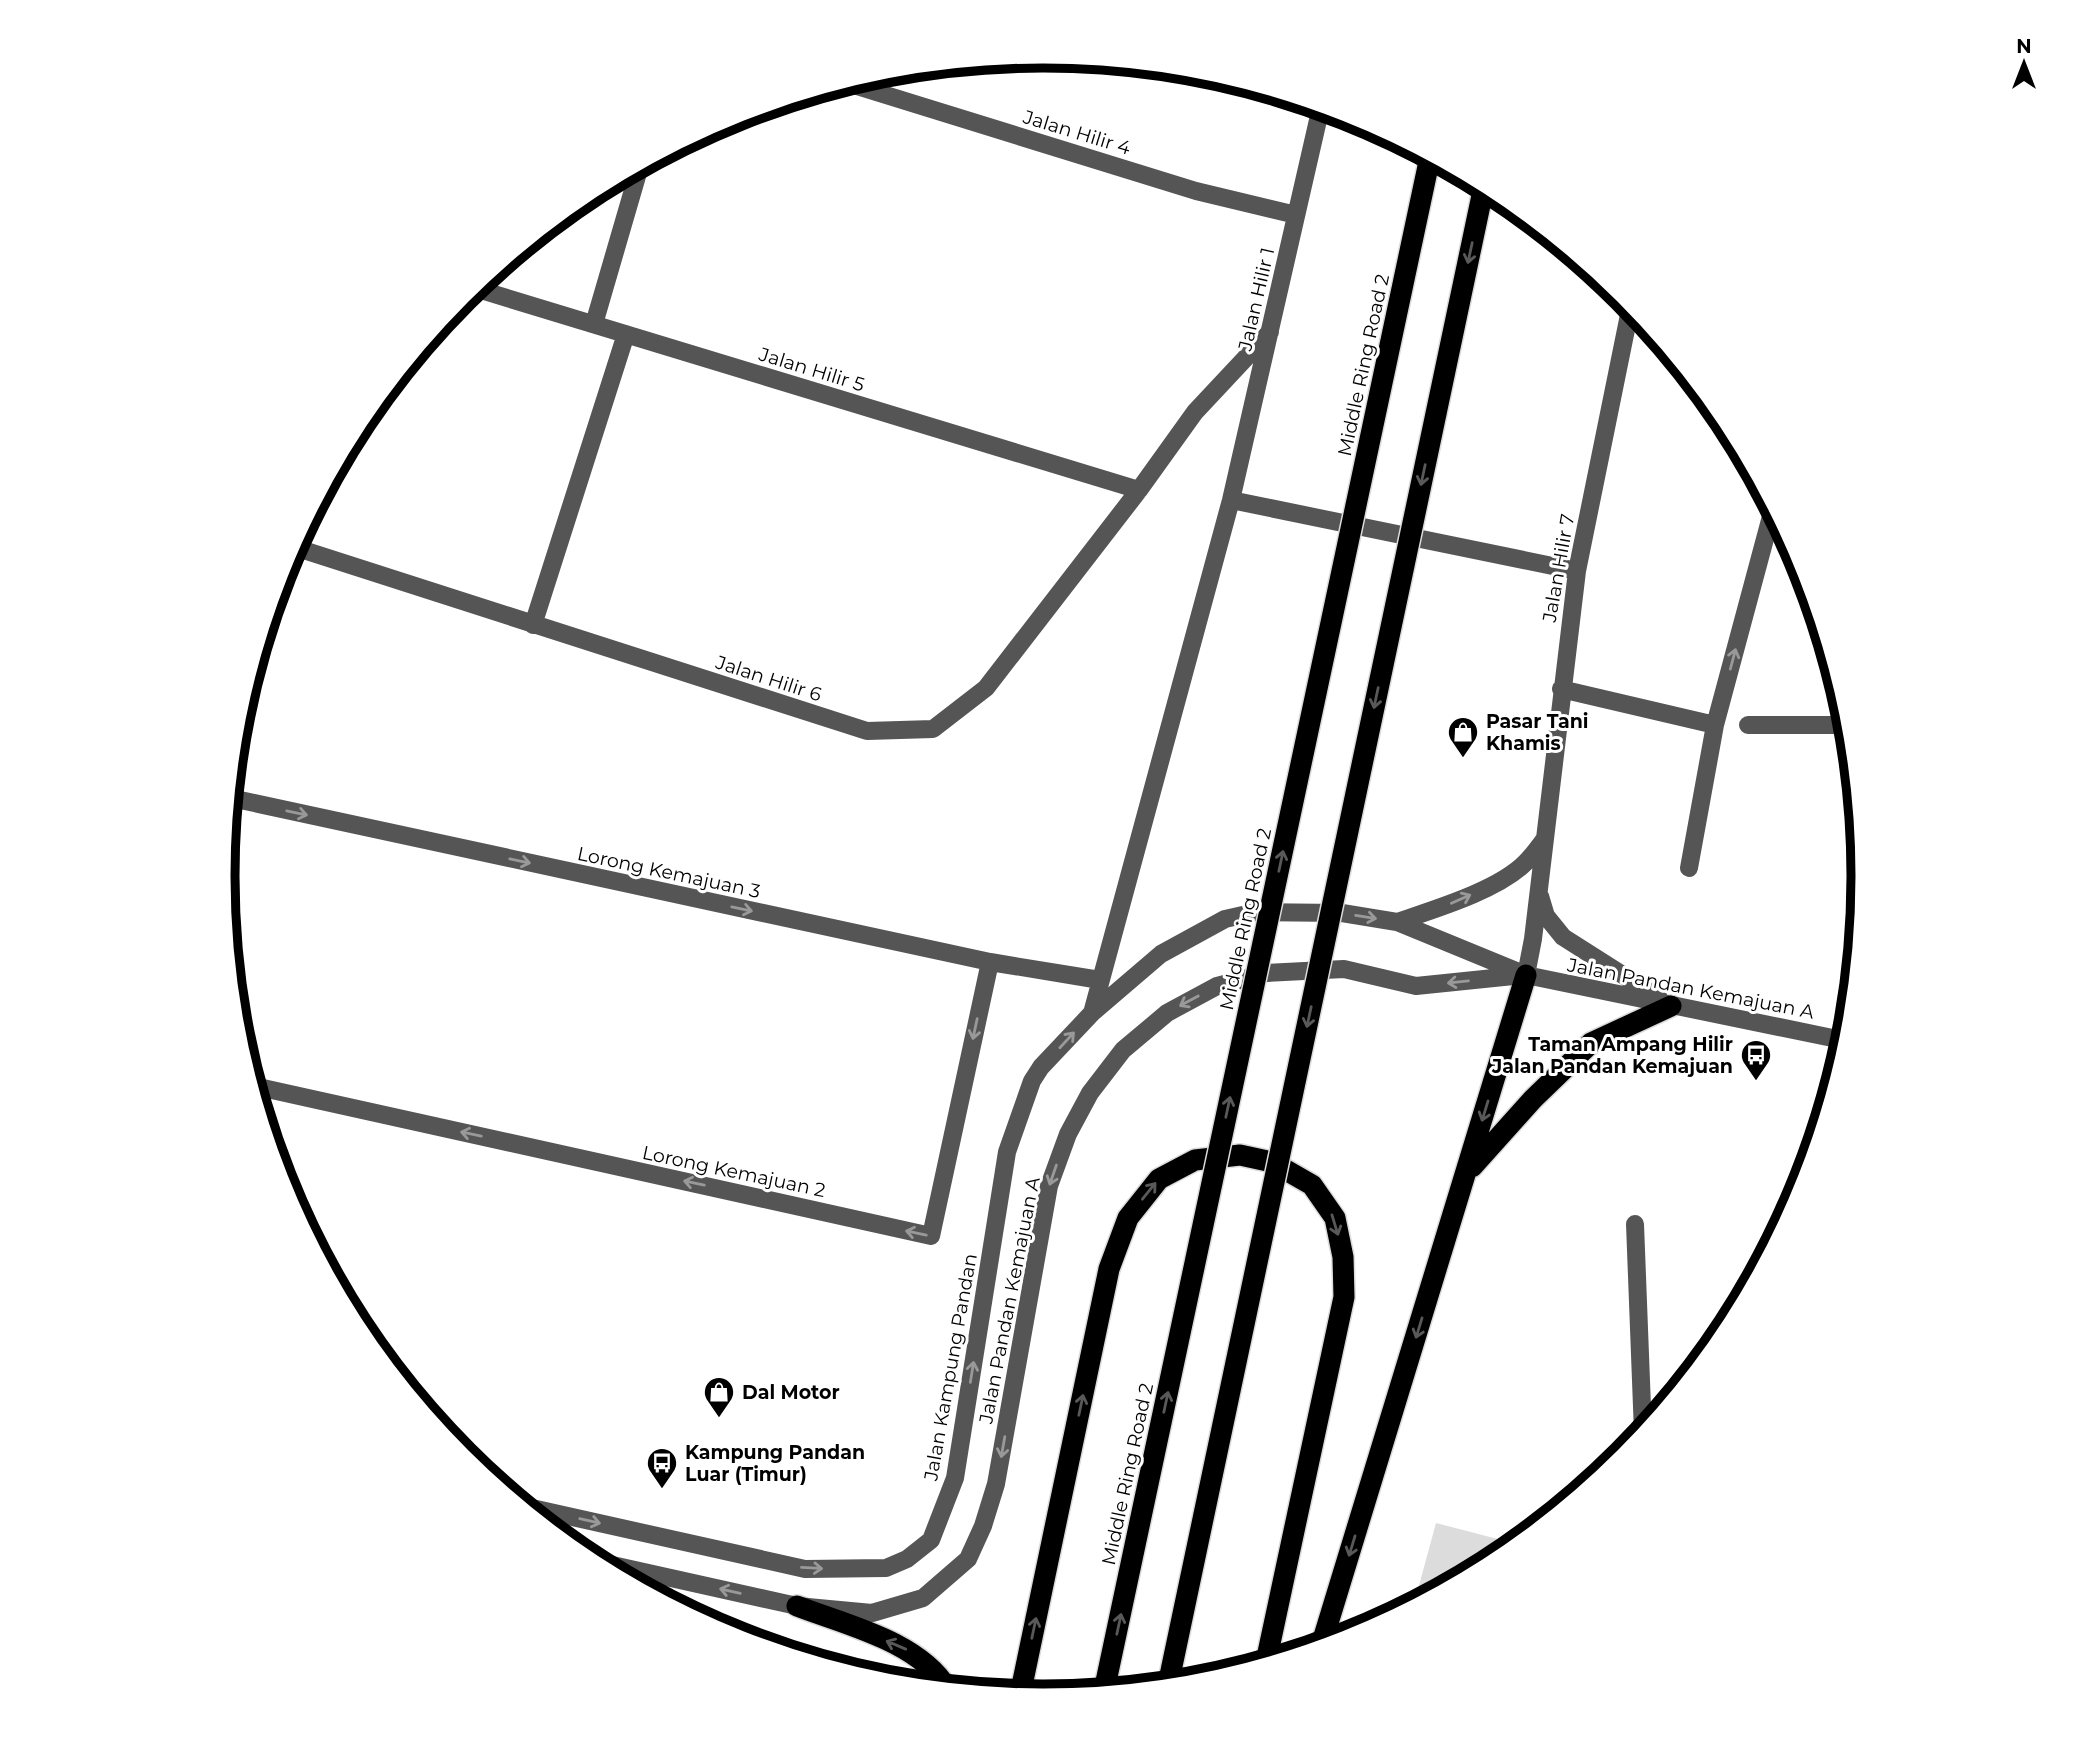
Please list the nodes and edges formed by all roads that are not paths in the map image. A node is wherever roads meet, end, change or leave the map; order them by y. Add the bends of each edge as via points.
1 (866, 89) edge
2 (1319, 117) edge
3 (1428, 166) edge
4 (636, 179) edge
5 (1482, 197) edge
6 (1296, 215) junction
7 (486, 292) edge
8 (1628, 319) edge
9 (593, 324) junction
10 (1270, 332) junction
11 (626, 334) junction
12 (1139, 490) junction
13 (1231, 500) junction
14 (1769, 522) edge
15 (304, 551) edge
16 (1577, 571) junction
17 (533, 625) junction
18 (1561, 689) junction
19 (1715, 725) junction
20 (1748, 725) dead end
21 (1837, 725) edge
22 (239, 801) edge
23 (1544, 841) junction
24 (1689, 868) dead end
25 (1538, 889) junction
26 (1397, 922) junction
27 (990, 962) junction
28 (1526, 975) junction
29 (1100, 980) junction
30 (1671, 1006) junction
31 (1092, 1013) junction
32 (1835, 1039) edge
33 (264, 1088) edge
34 (1466, 1173) junction
35 (1634, 1224) dead end
36 (1642, 1418) edge
37 (542, 1510) edge
38 (625, 1568) edge
39 (797, 1606) junction
40 (1325, 1634) edge
41 (1268, 1652) edge
42 (1170, 1674) edge
43 (942, 1678) edge
44 (1106, 1682) edge
45 (1022, 1684) edge

1 - 6 street, Jalan Hilir 4 via 1196,191
2 - 6 street, Jalan Hilir 1
44 -> 3 highway, Middle Ring Road 2, bridge
4 - 9 street
5 -> 42 highway, bridge
6 - 10 street, Jalan Hilir 1
7 - 9 street, Jalan Hilir 5
8 - 16 street, Jalan Hilir 7
9 - 11 street, Jalan Hilir 5
10 - 12 street, Jalan Hilir 6 via 1195,412
10 - 13 street, Jalan Hilir 1
11 - 12 street, Jalan Hilir 5
11 - 17 street
12 - 17 street, Jalan Hilir 6 via 986,688 933,729 867,730
13 - 16 street
13 - 29 street, Jalan Hilir 1
19 -> 14 street
15 - 17 street, Jalan Hilir 6
16 - 18 street, Jalan Hilir 7
18 - 19 street
18 - 23 street, Jalan Hilir 7
19 - 24 street
20 - 21 street
22 -> 27 street, Lorong Kemajuan 3
23 - 25 street, Jalan Hilir 7
26 -> 23 street via 1489,887 1525,864
25 - 28 street, Jalan Hilir 7
25 - 30 street via 1546,916 1563,937
26 - 28 street, Jalan Pandan Kemajuan A
31 -> 26 street, Jalan Pandan Kemajuan A via 1161,954 1225,919 1256,912 1342,913
27 - 29 street, Lorong Kemajuan 3
27 -> 33 street, Lorong Kemajuan 2 via 931,1236
28 - 30 street, Jalan Pandan Kemajuan A
28 -> 34 highway
28 -> 39 street, Jalan Pandan Kemajuan A via 1416,986 1344,969 1266,973 1217,986 1177,1007 1123,1050 1090,1093 1068,1134 1049,1186 996,1484 968,1559 923,1598 872,1613
29 - 31 street, Jalan Hilir 1
30 - 32 street, Jalan Pandan Kemajuan A
30 - 34 highway via 1591,1043
37 -> 31 street, Jalan Kampung Pandan via 805,1569 886,1568 931,1541 955,1478 1007,1152 1032,1081
34 -> 40 highway
35 - 36 street
39 -> 38 street
43 -> 39 highway via 905,1648
45 -> 41 highway via 1110,1269 1128,1218 1158,1179 1195,1160 1240,1155 1272,1162 1312,1185 1335,1218 1343,1257 1344,1297

